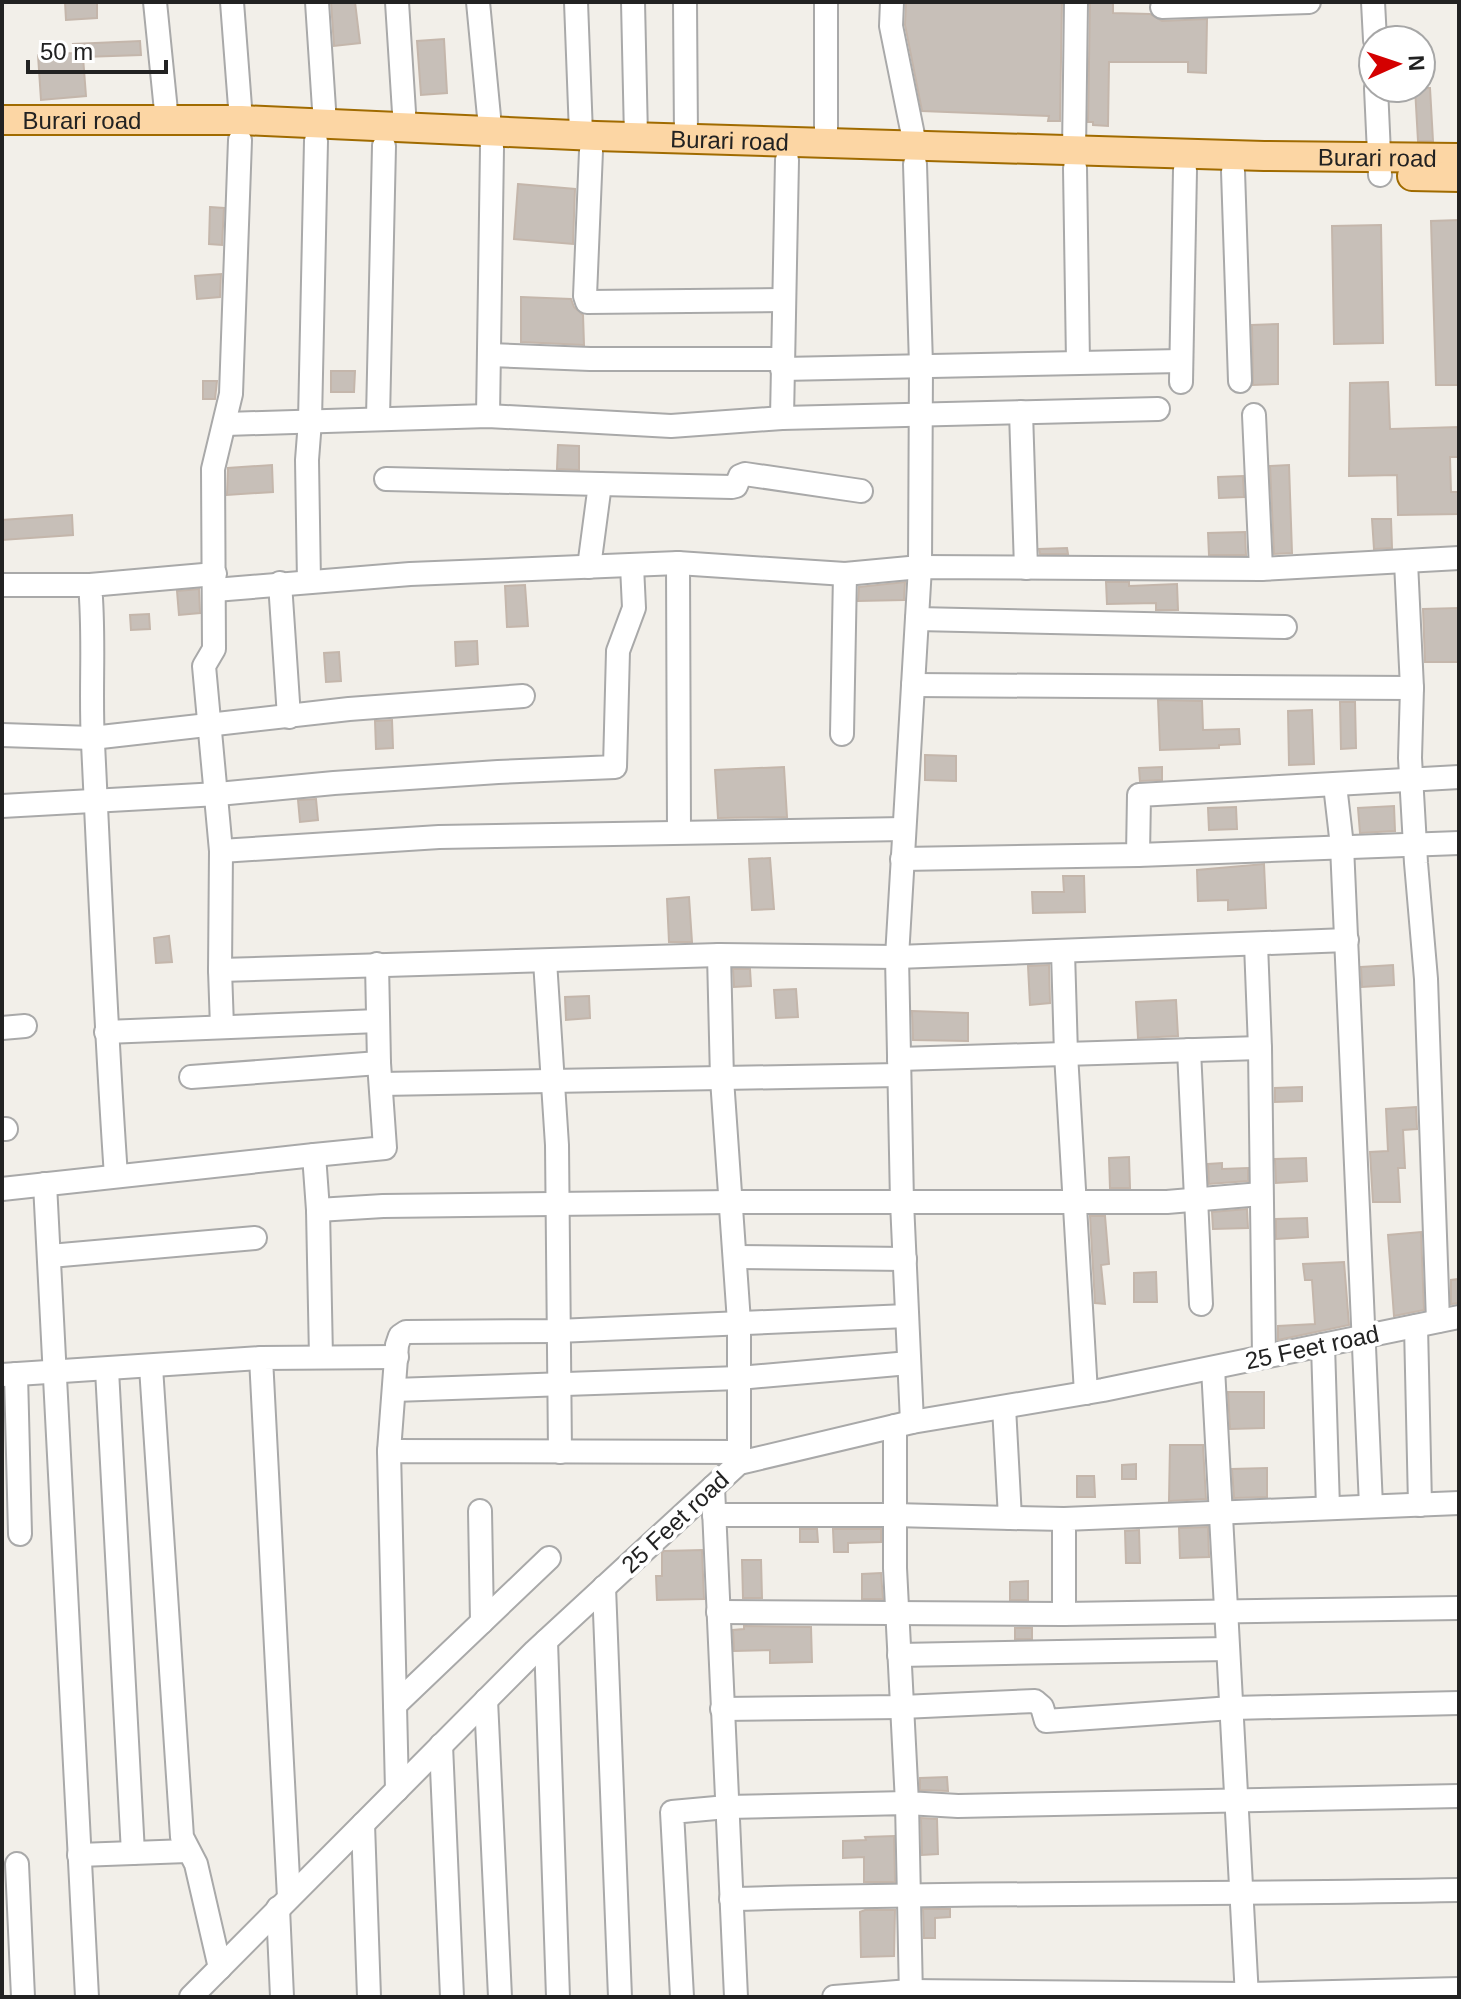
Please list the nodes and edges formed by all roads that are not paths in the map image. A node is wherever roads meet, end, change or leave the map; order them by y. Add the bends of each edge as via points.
1 (155, 2) edge
2 (232, 2) edge
3 (317, 2) edge
4 (397, 2) edge
5 (478, 2) edge
6 (576, 2) edge
7 (633, 2) edge
8 (685, 2) edge
9 (826, 2) edge
10 (892, 2) edge
11 (1076, 2) edge
12 (1309, 2) edge
13 (1373, 2) edge
14 (1162, 7) dead end
15 (1374, 24) edge
16 (1377, 104) edge
17 (2, 120) edge
18 (167, 121) junction
19 (240, 130) junction
20 (320, 133) junction
21 (394, 137) junction
22 (636, 137) junction
23 (2, 139) edge
24 (686, 139) junction
25 (492, 140) junction
26 (586, 143) junction
27 (826, 143) junction
28 (915, 155) junction
29 (1459, 158) edge
30 (1074, 159) junction
31 (787, 160) junction
32 (1379, 166) junction
33 (1185, 170) junction
34 (1233, 171) junction
35 (1459, 177) edge
36 (783, 300) junction
37 (489, 355) junction
38 (1078, 362) junction
39 (782, 364) junction
40 (921, 365) junction
41 (1240, 381) dead end
42 (1158, 409) dead end
43 (1021, 412) junction
44 (921, 414) junction
45 (1254, 415) dead end
46 (488, 416) junction
47 (378, 418) junction
48 (782, 418) junction
49 (310, 421) junction
50 (226, 424) junction
51 (386, 479) dead end
52 (600, 484) junction
53 (861, 491) dead end
54 (1459, 558) edge
55 (1406, 562) junction
56 (678, 563) junction
57 (632, 566) junction
58 (589, 567) junction
59 (920, 567) junction
60 (1026, 568) junction
61 (1261, 569) junction
62 (845, 574) junction
63 (215, 582) junction
64 (309, 582) junction
65 (280, 583) junction
66 (2, 585) edge
67 (90, 585) junction
68 (917, 619) junction
69 (1285, 627) dead end
70 (913, 685) junction
71 (1412, 688) junction
72 (523, 696) dead end
73 (289, 717) junction
74 (209, 727) junction
75 (842, 734) dead end
76 (2, 735) edge
77 (92, 738) junction
78 (1459, 777) edge
79 (1411, 780) junction
80 (1335, 785) junction
81 (218, 794) junction
82 (96, 801) junction
83 (2, 806) edge
84 (904, 829) junction
85 (679, 832) junction
86 (1459, 843) edge
87 (1415, 845) junction
88 (1342, 846) junction
89 (221, 851) junction
90 (1138, 855) junction
91 (902, 859) junction
92 (1347, 940) junction
93 (1256, 944) junction
94 (1063, 952) junction
95 (719, 955) junction
96 (897, 957) junction
97 (545, 961) junction
98 (377, 964) junction
99 (220, 970) junction
100 (378, 1021) junction
101 (25, 1026) dead end
102 (222, 1027) junction
103 (2, 1028) edge
104 (106, 1032) junction
105 (1260, 1048) junction
106 (1189, 1050) junction
107 (1066, 1054) junction
108 (899, 1067) junction
109 (380, 1073) junction
110 (191, 1077) dead end
111 (553, 1079) junction
112 (722, 1079) junction
113 (314, 1155) junction
114 (116, 1176) junction
115 (45, 1184) junction
116 (2, 1189) edge
117 (1261, 1194) junction
118 (1196, 1198) junction
119 (732, 1202) junction
120 (902, 1202) junction
121 (1076, 1202) junction
122 (557, 1204) junction
123 (318, 1210) junction
124 (255, 1238) dead end
125 (50, 1256) junction
126 (735, 1257) junction
127 (905, 1259) junction
128 (1201, 1304) dead end
129 (907, 1316) junction
130 (1438, 1321) edge
131 (739, 1322) junction
132 (557, 1331) junction
133 (1364, 1336) junction
134 (1323, 1345) junction
135 (321, 1357) junction
136 (397, 1357) junction
137 (1264, 1357) junction
138 (261, 1358) junction
139 (909, 1363) junction
140 (151, 1367) junction
141 (1213, 1368) junction
142 (107, 1370) junction
143 (57, 1372) junction
144 (9, 1374) edge
145 (739, 1378) junction
146 (559, 1385) junction
147 (394, 1390) junction
148 (1086, 1393) junction
149 (1004, 1407) junction
150 (903, 1424) junction
151 (389, 1451) junction
152 (560, 1452) junction
153 (739, 1457) junction
154 (713, 1487) junction
155 (1459, 1503) edge
156 (1420, 1505) junction
157 (1371, 1506) junction
158 (1328, 1508) junction
159 (480, 1511) dead end
160 (1221, 1514) junction
161 (714, 1515) junction
162 (894, 1515) junction
163 (1010, 1518) junction
164 (1064, 1519) junction
165 (20, 1534) dead end
166 (549, 1558) dead end
167 (604, 1587) junction
168 (1459, 1608) edge
169 (718, 1612) junction
170 (897, 1612) junction
171 (1226, 1612) junction
172 (1064, 1614) junction
173 (482, 1622) junction
174 (546, 1641) junction
175 (1228, 1649) junction
176 (899, 1655) junction
177 (486, 1700) junction
178 (1459, 1703) edge
179 (395, 1705) junction
180 (902, 1707) junction
181 (1232, 1708) junction
182 (722, 1709) junction
183 (441, 1745) junction
184 (397, 1790) junction
185 (1459, 1796) edge
186 (1237, 1802) junction
187 (907, 1803) junction
188 (727, 1807) junction
189 (363, 1824) junction
190 (187, 1851) junction
191 (133, 1853) junction
192 (79, 1855) junction
193 (17, 1864) dead end
194 (1459, 1890) edge
195 (909, 1894) junction
196 (1242, 1895) junction
197 (731, 1899) junction
198 (284, 1903) junction
199 (220, 1968) junction
200 (1459, 1989) edge
201 (910, 1994) edge
202 (195, 1995) edge
203 (1247, 1995) edge
204 (23, 1997) edge
205 (87, 1997) edge
206 (282, 1997) edge
207 (369, 1997) edge
208 (452, 1997) edge
209 (500, 1997) edge
210 (558, 1997) edge
211 (620, 1997) edge
212 (682, 1997) edge
213 (736, 1997) edge
214 (834, 1997) edge

1 - 18 street
2 - 19 street
3 - 20 street
4 - 21 street
5 - 25 street
6 - 26 street
7 - 22 street
8 - 24 street
9 - 27 street
10 - 28 street via 891,26
11 - 30 street
12 - 14 street
13 - 15 street
16 - 32 street
17 - 18 main road, Burari road
18 - 19 main road, Burari road
19 - 20 main road, Burari road
19 - 23 main road, Burari road
19 - 50 street
20 - 21 main road, Burari road
20 - 49 street
21 - 25 main road, Burari road
21 - 47 street
22 - 24 main road, Burari road
22 - 26 main road, Burari road
24 - 27 main road, Burari road
25 - 26 main road, Burari road
25 - 37 street
26 - 31 main road, Burari road
26 - 36 street via 587,302
27 - 28 main road, Burari road
28 - 30 main road, Burari road
28 - 31 main road, Burari road
28 - 40 street
29 - 32 main road, Burari road
30 - 32 main road, Burari road
30 - 33 main road, Burari road
30 - 38 street
31 - 36 street
32 - 34 main road, Burari road
32 - 35 main road, Burari road
33 - 34 main road, Burari road
33 - 38 street via 1181,371
34 - 41 street
36 - 39 street
37 - 39 street
37 - 46 street
38 - 40 street
39 - 40 street
39 - 48 street
40 - 44 street
42 - 43 street
43 - 44 street
43 - 60 street
44 - 48 street
44 - 59 street
45 - 61 street
46 - 47 street
46 - 48 street via 671,426
47 - 49 street
49 - 50 street
49 - 64 street
50 - 63 street via 213,469
51 - 52 street
52 - 53 street via 731,487 745,474
52 - 58 street
54 - 55 street
55 - 61 street
55 - 71 street
56 - 57 street
56 - 62 street
56 - 85 street
57 - 58 street
57 - 81 street via 634,608 618,651 615,767
58 - 64 street
59 - 60 street
59 - 62 street
59 - 68 street
60 - 61 street
62 - 75 street
63 - 65 street
63 - 67 street
63 - 74 street via 214,649 204,666
64 - 65 street
65 - 73 street
66 - 67 street
67 - 77 street
68 - 69 street
68 - 70 street
70 - 71 street
70 - 84 street
71 - 79 street
72 - 73 street
73 - 74 street
74 - 77 street
74 - 81 street
76 - 77 street
77 - 82 street
78 - 79 street
79 - 80 street
79 - 87 street
80 - 88 street
80 - 90 street via 1139,795
81 - 82 street
81 - 89 street
82 - 83 street
82 - 104 street
84 - 85 street
84 - 91 street
85 - 89 street via 439,837
86 - 87 street
87 - 88 street
87 - 130 street via 1426,979
88 - 90 street
88 - 92 street
89 - 99 street
90 - 91 street
91 - 96 street
92 - 93 street
92 - 133 street
93 - 94 street
93 - 105 street
94 - 96 street
94 - 107 street
95 - 96 street
95 - 97 street
95 - 112 street
96 - 108 street
97 - 98 street
97 - 111 street
98 - 99 street
98 - 100 street
99 - 102 street
100 - 102 street
100 - 109 street
101 - 103 street
102 - 104 street
104 - 114 street
105 - 106 street
105 - 117 street
106 - 107 street
106 - 118 street
107 - 108 street
107 - 121 street
108 - 112 street
108 - 120 street
109 - 110 street
109 - 111 street
109 - 113 street via 385,1148
111 - 112 street
111 - 122 street
112 - 119 street
113 - 114 street
113 - 123 street
114 - 115 street
115 - 116 street
115 - 125 street
117 - 118 street
117 - 137 street
118 - 121 street
118 - 128 street
119 - 120 street
119 - 122 street
119 - 126 street
120 - 121 street
120 - 127 street
121 - 148 street
122 - 123 street
122 - 132 street
123 - 135 street
124 - 125 street
125 - 143 street
126 - 127 street
126 - 131 street
127 - 129 street
129 - 131 street
129 - 139 street
130 - 133 street, 25 Feet road
130 - 156 street
131 - 132 street
131 - 145 street
132 - 136 street via 412,1330 400,1336
132 - 146 street
133 - 134 street, 25 Feet road
133 - 157 street
134 - 137 street, 25 Feet road
134 - 158 street
135 - 136 street
135 - 138 street
136 - 147 street
137 - 141 street, 25 Feet road
138 - 140 street
138 - 198 street
139 - 145 street
139 - 150 street
140 - 142 street
140 - 190 street
141 - 148 street, 25 Feet road
141 - 160 street
142 - 143 street
142 - 191 street
143 - 144 street
143 - 192 street
144 - 165 street
145 - 146 street
145 - 153 street
146 - 147 street
146 - 152 street
147 - 151 street
148 - 149 street, 25 Feet road
149 - 150 street, 25 Feet road
149 - 163 street
150 - 153 street, 25 Feet road
150 - 162 street
151 - 152 street
151 - 179 street
152 - 153 street
153 - 154 street, 25 Feet road
154 - 161 street
154 - 167 street, 25 Feet road
155 - 156 street
156 - 157 street
157 - 158 street
158 - 160 street
159 - 173 street
160 - 164 street
160 - 171 street
161 - 162 street
161 - 169 street
162 - 163 street
162 - 170 street
163 - 164 street
164 - 172 street
166 - 173 street
167 - 174 street, 25 Feet road
167 - 211 street
168 - 171 street
169 - 170 street
169 - 182 street
170 - 172 street
170 - 176 street
171 - 172 street
171 - 175 street
173 - 179 street
174 - 177 street, 25 Feet road
174 - 210 street
175 - 176 street
175 - 181 street
176 - 180 street
177 - 183 street, 25 Feet road
177 - 209 street
178 - 181 street
179 - 184 street
180 - 181 street via 1035,1701 1046,1721
180 - 182 street
180 - 187 street
181 - 186 street
182 - 188 street
183 - 184 street, 25 Feet road
183 - 208 street
184 - 189 street, 25 Feet road
185 - 186 street
186 - 187 street
186 - 196 street
187 - 188 street
187 - 195 street
188 - 197 street
188 - 212 street via 672,1812
189 - 198 street, 25 Feet road
189 - 207 street
190 - 191 street
190 - 199 street via 196,1864
191 - 192 street
192 - 205 street
193 - 204 street
194 - 196 street
195 - 196 street
195 - 197 street
195 - 201 street
196 - 203 street
197 - 213 street
198 - 199 street, 25 Feet road
198 - 206 street
199 - 202 street, 25 Feet road
200 - 203 street
201 - 203 street
201 - 214 street

